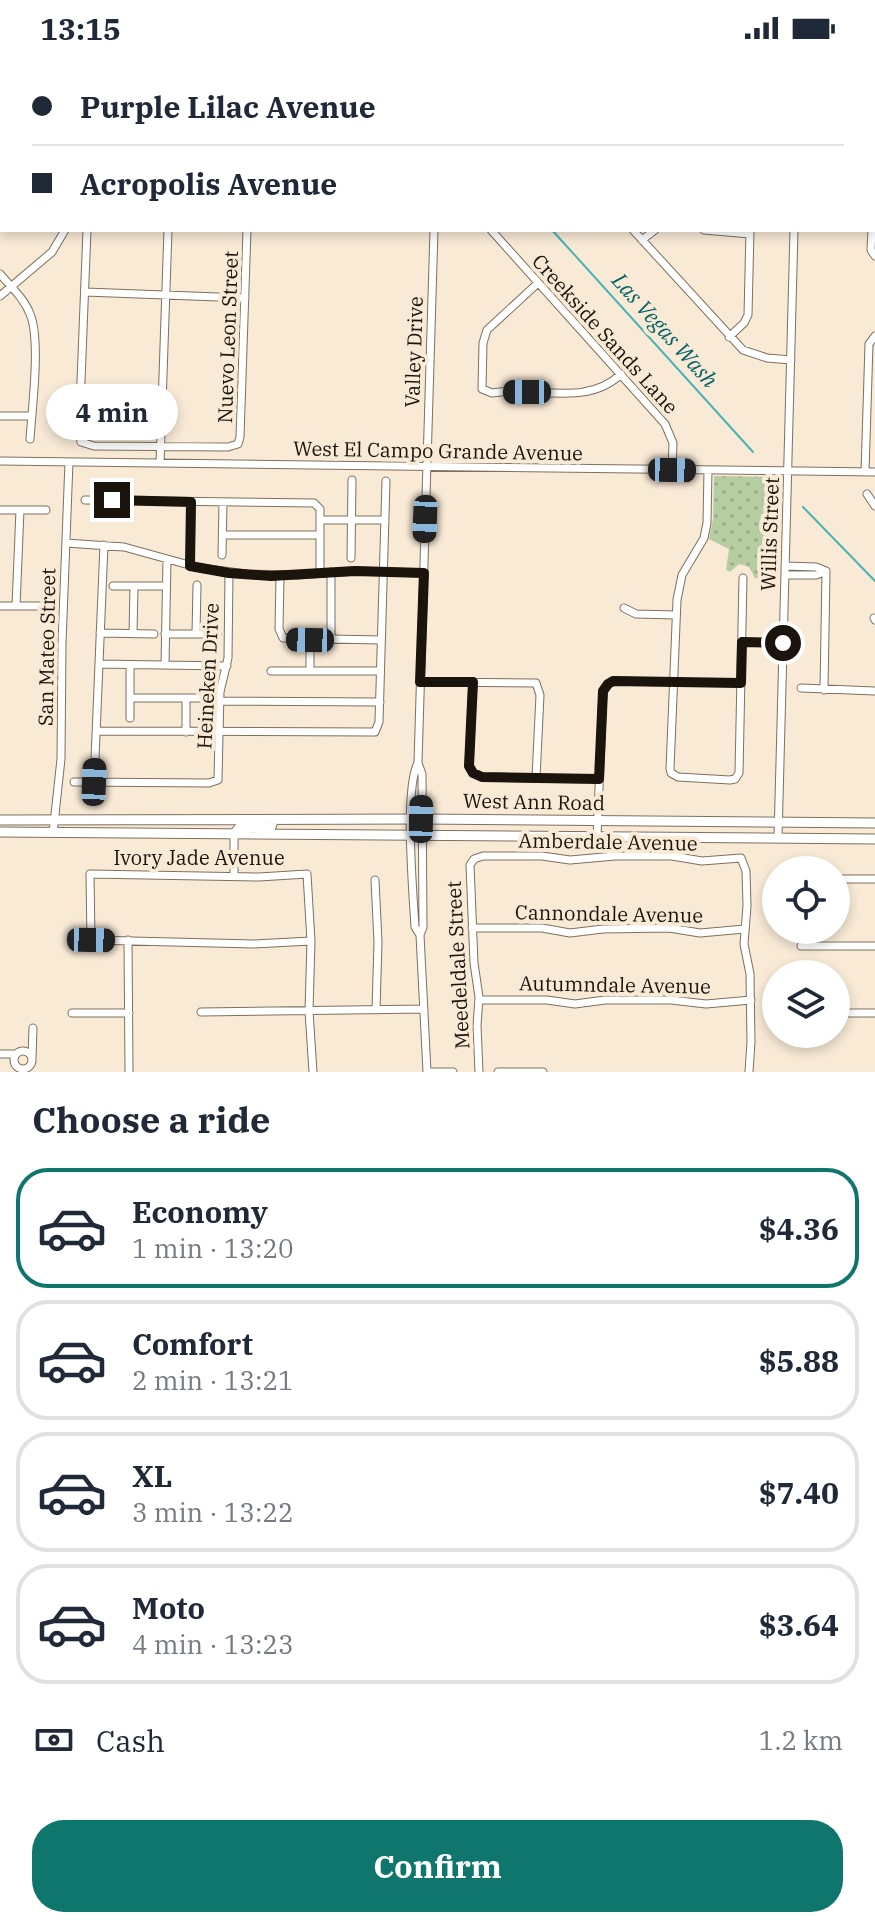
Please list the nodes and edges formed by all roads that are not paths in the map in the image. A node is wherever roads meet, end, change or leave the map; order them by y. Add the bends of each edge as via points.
1 (64, 232) edge
2 (87, 232) edge
3 (168, 232) edge
4 (247, 232) edge
5 (434, 232) edge
6 (493, 232) edge
7 (635, 232) edge
8 (652, 232) edge
9 (750, 232) edge
10 (794, 232) edge
11 (872, 232) edge
12 (642, 240) junction
13 (875, 256) edge
14 (0, 274) edge
15 (538, 283) junction
16 (11, 287) junction
17 (85, 292) junction
18 (165, 295) junction
19 (0, 296) edge
20 (245, 298) junction
21 (729, 337) junction
22 (874, 337) edge
23 (791, 360) junction
24 (621, 374) junction
25 (871, 402) edge
26 (0, 416) edge
27 (31, 416) junction
28 (30, 439) dead end
29 (160, 446) junction
30 (0, 461) edge
31 (69, 462) junction
32 (160, 463) junction
33 (427, 466) junction
34 (672, 470) junction
35 (708, 470) junction
36 (787, 471) junction
37 (865, 472) junction
38 (875, 472) edge
39 (352, 480) dead end
40 (386, 481) dead end
41 (867, 494) dead end
42 (85, 500) dead end
43 (191, 502) junction
44 (223, 502) junction
45 (875, 506) edge
46 (0, 510) edge
47 (20, 510) junction
48 (46, 510) dead end
49 (320, 520) junction
50 (352, 520) junction
51 (385, 520) junction
52 (223, 535) junction
53 (320, 535) junction
54 (66, 543) junction
55 (104, 545) junction
56 (222, 555) dead end
57 (351, 558) dead end
58 (167, 559) junction
59 (190, 566) junction
60 (785, 570) junction
61 (384, 571) junction
62 (331, 572) junction
63 (229, 573) junction
64 (320, 573) junction
65 (424, 573) junction
66 (280, 576) junction
67 (743, 578) dead end
68 (197, 585) dead end
69 (113, 586) dead end
70 (134, 586) junction
71 (165, 586) junction
72 (0, 606) edge
73 (16, 606) junction
74 (42, 606) dead end
75 (624, 608) dead end
76 (676, 615) junction
77 (100, 633) junction
78 (133, 634) junction
79 (154, 634) dead end
80 (165, 634) junction
81 (196, 634) junction
82 (217, 634) dead end
83 (310, 640) junction
84 (331, 640) junction
85 (381, 640) junction
86 (742, 642) junction
87 (783, 643) junction
88 (99, 664) junction
89 (130, 665) junction
90 (165, 665) junction
91 (227, 666) junction
92 (271, 671) dead end
93 (310, 671) junction
94 (380, 671) junction
95 (420, 682) junction
96 (473, 682) junction
97 (674, 683) junction
98 (741, 683) junction
99 (801, 688) dead end
100 (824, 690) junction
101 (875, 691) edge
102 (130, 698) junction
103 (186, 698) junction
104 (207, 698) dead end
105 (219, 701) junction
106 (380, 702) junction
107 (130, 718) dead end
108 (97, 731) junction
109 (186, 732) junction
110 (219, 732) junction
111 (536, 778) junction
112 (599, 779) junction
113 (74, 782) dead end
114 (94, 782) junction
115 (416, 819) junction
116 (0, 820) edge
117 (55, 820) junction
118 (203, 820) junction
119 (273, 821) junction
120 (597, 821) junction
121 (779, 822) junction
122 (875, 823) edge
123 (0, 832) edge
124 (53, 833) junction
125 (234, 834) junction
126 (875, 836) edge
127 (416, 837) junction
128 (597, 837) junction
129 (778, 838) junction
130 (474, 859) joint
131 (234, 875) junction
132 (850, 879) edge
133 (875, 879) edge
134 (375, 880) dead end
135 (472, 928) junction
136 (745, 929) junction
137 (128, 940) junction
138 (311, 941) junction
139 (801, 946) dead end
140 (875, 946) edge
141 (479, 1000) junction
142 (751, 1000) junction
143 (424, 1009) junction
144 (376, 1010) junction
145 (309, 1011) junction
146 (201, 1012) dead end
147 (72, 1013) dead end
148 (129, 1013) junction
149 (850, 1013) edge
150 (875, 1013) edge
151 (33, 1028) dead end
152 (0, 1054) edge
153 (14, 1057) junction
154 (32, 1060) junction
155 (13, 1072) edge
156 (129, 1072) edge
157 (313, 1072) edge
158 (427, 1072) edge
159 (453, 1072) edge
160 (479, 1072) edge
161 (498, 1072) edge
162 (543, 1072) edge
163 (749, 1072) edge

1 - 16 street via 52,252
2 - 17 street
3 - 18 street
4 - 20 street, Nuevo Leon Street
5 - 33 street, Valley Drive
6 - 15 street, Creekside Sands Lane
7 - 12 street
8 - 12 street
9 - 21 street via 748,315
10 - 23 street, Willis Street
11 - 13 street
12 - 21 street
14 - 16 street
15 - 24 street, Creekside Sands Lane
15 - 24 street via 487,330 482,389 585,393 607,386
16 - 19 street
16 - 27 street via 32,320
17 - 18 street
17 - 29 street via 79,438 84,444
18 - 20 street
18 - 29 street
20 - 29 street, Nuevo Leon Street via 238,444
21 - 23 street via 752,354
22 - 25 street via 869,344
23 - 36 street, Willis Street
24 - 34 street, Creekside Sands Lane via 669,430
25 - 37 street
26 - 27 street
27 - 28 street
29 - 32 street
30 - 31 street, West El Campo Grande Avenue
31 - 32 street, West El Campo Grande Avenue
31 - 54 street, San Mateo Street
32 - 33 street, West El Campo Grande Avenue
33 - 34 street, West El Campo Grande Avenue
33 - 65 street, Valley Drive
34 - 35 street, West El Campo Grande Avenue
35 - 36 street, West El Campo Grande Avenue
35 - 76 street via 706,531 682,575
36 - 37 street, West El Campo Grande Avenue
36 - 60 street, Willis Street
37 - 38 street, West El Campo Grande Avenue
39 - 50 street
40 - 51 street
41 - 45 street
42 - 43 street
43 - 44 street
43 - 59 street
44 - 49 street via 308,503 319,506
44 - 52 street
46 - 47 street
47 - 48 street
47 - 73 street
49 - 50 street
49 - 53 street
50 - 51 street
50 - 57 street
51 - 61 street
52 - 53 street
52 - 56 street
53 - 64 street
54 - 55 street
54 - 117 street, San Mateo Street
55 - 58 street
55 - 77 street
58 - 59 street
58 - 71 street
59 - 63 street
60 - 87 street, Willis Street
60 - 100 street via 826,571
61 - 62 street
61 - 65 street
61 - 85 street
62 - 64 street
62 - 84 street
63 - 66 street
63 - 91 street, Heineken Drive
64 - 66 street
65 - 95 street, Valley Drive
66 - 83 street via 283,638
67 - 86 street
68 - 81 street
69 - 70 street
70 - 71 street
70 - 78 street
71 - 80 street
72 - 73 street
73 - 74 street
75 - 76 street via 636,614
76 - 97 street
77 - 78 street
77 - 88 street
78 - 79 street
80 - 81 street
80 - 90 street
81 - 82 street
83 - 84 street
83 - 93 street
84 - 85 street
85 - 94 street
86 - 87 street
86 - 98 street
87 - 121 street, Willis Street
88 - 89 street
88 - 108 street
89 - 90 street
89 - 102 street
90 - 91 street
91 - 105 street, Heineken Drive
92 - 93 street
93 - 94 street
94 - 106 street
95 - 96 street
95 - 115 street, Valley Drive via 422,774
96 - 111 street via 473,773
96 - 111 street via 539,686
97 - 98 street
97 - 98 street via 673,775 730,780 740,768
97 - 112 street via 608,684 603,691
99 - 100 street
100 - 101 street
102 - 103 street
102 - 107 street
103 - 104 street
103 - 109 street
105 - 106 street
105 - 110 street, Heineken Drive
106 - 110 street via 378,728 372,733
108 - 109 street
108 - 114 street
109 - 110 street
110 - 114 street, Heineken Drive via 218,780
111 - 112 street
112 - 120 street
113 - 114 street
115 - 119 main road, West Ann Road
115 - 120 main road, West Ann Road
115 - 127 street, Valley Drive
116 - 117 main road, West Ann Road
117 - 118 main road, West Ann Road
117 - 124 street, San Mateo Street
118 - 119 main road, West Ann Road
118 - 125 main road
119 - 125 main road via 271,827 239,828
120 - 121 main road, West Ann Road
120 - 128 street
121 - 122 main road, West Ann Road
121 - 129 street, Willis Street
123 - 124 main road, West Ann Road
124 - 125 main road, West Ann Road
125 - 127 main road, West Ann Road
125 - 131 street
126 - 129 main road, West Ann Road
127 - 128 main road, West Ann Road
127 - 143 street, Valley Drive via 415,927 420,935
128 - 129 main road, West Ann Road
130 - 135 street, Meedeldale Street
130 - 136 street, Amberdale Avenue via 741,858 746,871
131 - 137 street, Ivory Jade Avenue via 90,874 91,940
131 - 138 street, Ivory Jade Avenue via 307,874
132 - 133 street
134 - 144 street
135 - 136 street, Cannondale Avenue via 570,933
135 - 141 street, Meedeldale Street
136 - 142 street
137 - 138 street
137 - 148 street
138 - 145 street
139 - 140 street
141 - 142 street, Autumndale Avenue
141 - 160 street, Meedeldale Street
142 - 163 street
143 - 144 street
143 - 158 street, Valley Drive
144 - 145 street
145 - 146 street
145 - 157 street
147 - 148 street
148 - 156 street
149 - 150 street
151 - 154 street
152 - 153 street
153 - 154 street via 24,1050
153 - 154 street via 18,1068 25,1069
153 - 155 street
158 - 159 street
161 - 162 street

